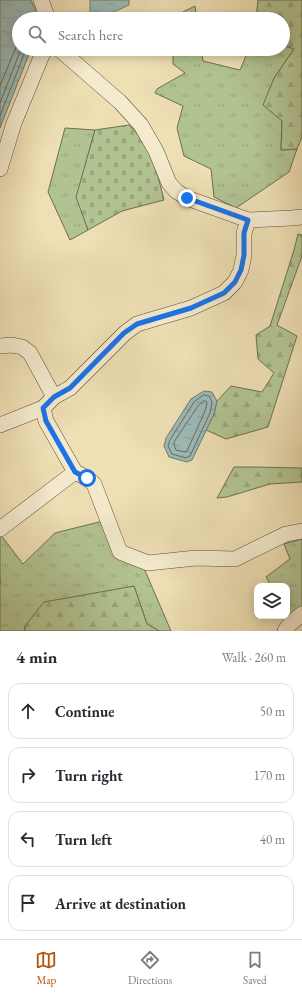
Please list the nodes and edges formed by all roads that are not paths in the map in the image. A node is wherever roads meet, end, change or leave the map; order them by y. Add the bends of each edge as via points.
1 (41, 0) edge
2 (45, 12) edge
3 (42, 56) edge
4 (67, 56) edge
5 (0, 169) edge
6 (302, 217) edge
7 (248, 220) junction
8 (0, 346) edge
9 (54, 397) junction
10 (43, 408) junction
11 (0, 425) edge
12 (75, 472) junction
13 (0, 529) edge
14 (302, 531) edge
15 (302, 614) edge
16 (285, 631) edge

1 - 2 street
3 - 5 street via 14,123
4 - 7 street via 120,102 141,125 156,151 169,183 176,191 187,198
6 - 7 street
7 - 9 street via 244,233 241,270 235,282 224,293 191,308 137,324 124,333 70,388
8 - 9 street via 22,347 30,353
9 - 10 street
10 - 11 street
10 - 12 street via 46,421
12 - 13 street
12 - 14 street via 94,484 120,552 148,562 196,558 235,559 286,534
15 - 16 street

